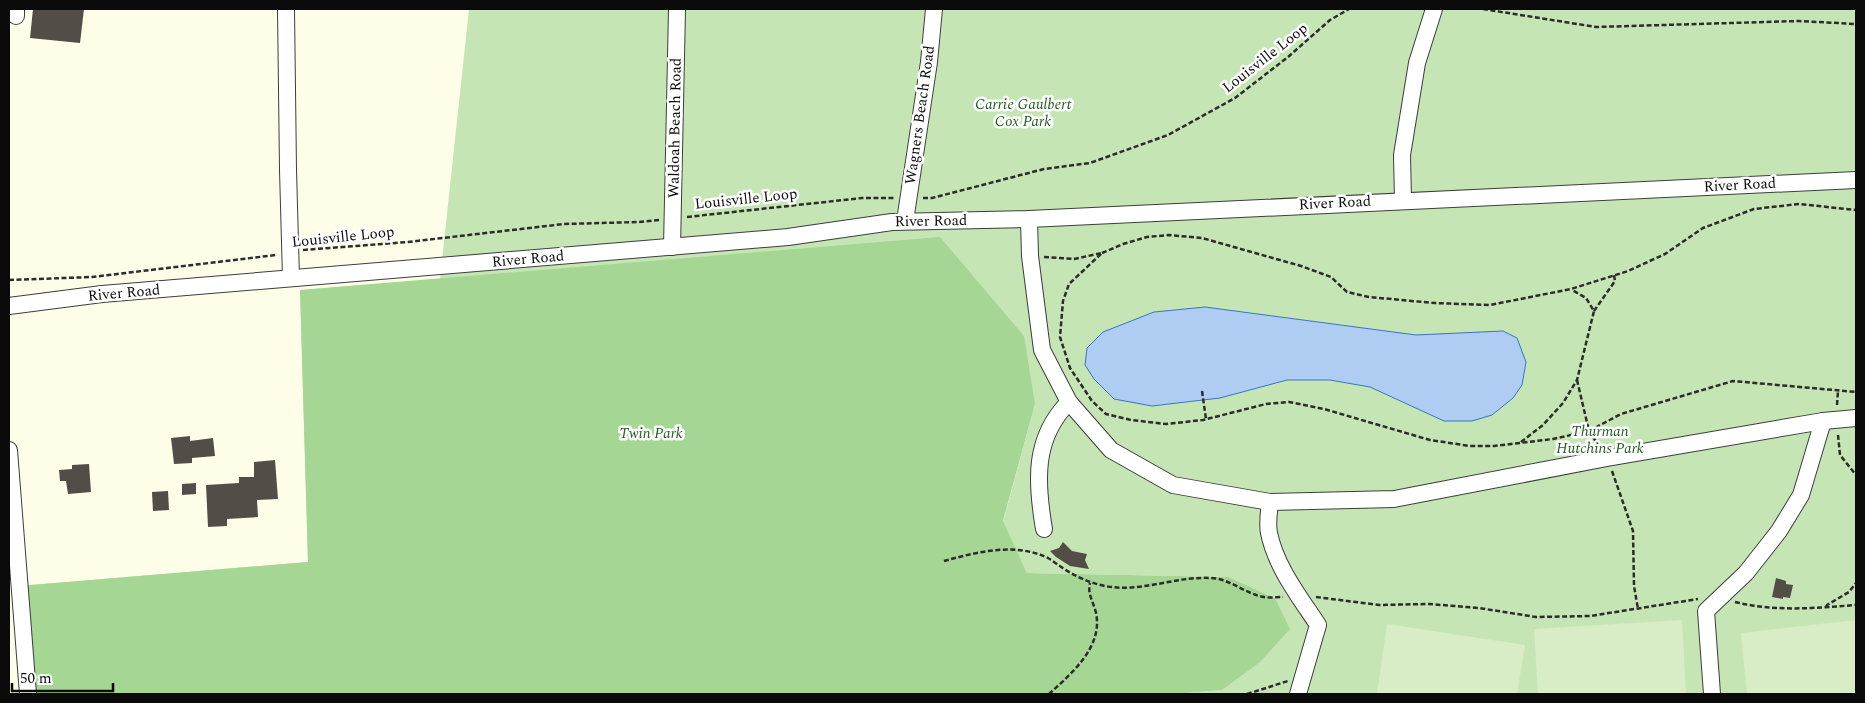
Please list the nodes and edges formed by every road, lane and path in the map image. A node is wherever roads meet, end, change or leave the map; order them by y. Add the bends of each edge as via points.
1 (286, 9) edge
2 (677, 9) edge
3 (934, 9) edge
4 (1350, 9) edge
5 (1434, 9) edge
6 (1483, 9) edge
7 (1856, 24) edge
8 (1856, 180) edge
9 (908, 198) junction
10 (1403, 200) junction
11 (1856, 210) edge
12 (672, 218) junction
13 (1029, 219) junction
14 (905, 221) junction
15 (672, 246) junction
16 (290, 253) junction
17 (1102, 253) junction
18 (1030, 256) junction
19 (1614, 275) junction
20 (292, 278) junction
21 (9, 280) edge
22 (1571, 290) junction
23 (9, 306) edge
24 (1594, 311) junction
25 (1577, 380) junction
26 (1202, 391) dead end
27 (1856, 392) edge
28 (1069, 402) junction
29 (1856, 418) edge
30 (1206, 419) junction
31 (1823, 421) junction
32 (1589, 431) junction
33 (1520, 443) junction
34 (9, 450) edge
35 (1840, 455) dead end
36 (1607, 458) junction
37 (1856, 475) edge
38 (1270, 502) junction
39 (1044, 529) dead end
40 (12, 531) edge
41 (944, 561) dead end
42 (1090, 583) junction
43 (1856, 583) edge
44 (1299, 597) junction
45 (1720, 598) junction
46 (1856, 605) edge
47 (1826, 607) junction
48 (1638, 610) junction
49 (1303, 675) junction
50 (28, 694) edge
51 (1050, 694) edge
52 (1246, 694) edge
53 (1298, 694) edge
54 (1712, 694) edge

1 - 16 street
2 - 12 street, Waldoah Beach Road
3 - 9 street, Wagners Beach Road
4 - 9 path, Louisville Loop via 1330,20 1235,98 1168,136 1090,163 1044,169 932,198
5 - 10 street via 1417,63 1402,155
6 - 7 path via 1596,27 1799,21
8 - 10 street, River Road
9 - 12 path, Louisville Loop via 862,198
9 - 14 street, Wagners Beach Road
10 - 13 street, River Road
11 - 19 path via 1800,204 1754,209 1703,228 1665,254
12 - 15 street, Waldoah Beach Road
12 - 16 path, Louisville Loop via 564,224
13 - 14 street, River Road
13 - 18 street
14 - 15 street, River Road via 788,237
15 - 20 street, River Road
16 - 20 street
16 - 21 path, Louisville Loop via 92,277
17 - 18 path via 1074,259
17 - 22 path via 1147,237 1202,238 1301,266 1331,278 1347,292 1434,303 1490,305
17 - 30 path via 1070,284 1063,301 1060,337 1070,368 1092,401 1106,414 1166,424
18 - 28 street via 1042,350
19 - 22 path
19 - 24 path via 1615,281
20 - 23 street, River Road via 102,294
22 - 24 path via 1586,298
24 - 25 path
25 - 32 path
25 - 33 path via 1564,403
26 - 30 path
27 - 32 path via 1734,381 1621,414
28 - 38 street via 1111,450 1173,485
28 - 39 street via 1047,432 1039,471
29 - 31 street
30 - 33 path via 1266,404 1289,402 1430,440 1470,446
31 - 36 street
31 - 45 street via 1801,495 1779,531 1746,573
32 - 33 path
32 - 36 path
34 - 40 street
35 - 37 path
36 - 38 street via 1394,499
36 - 48 path via 1629,517
38 - 44 street via 1269,531 1277,558
40 - 50 street
41 - 42 path via 988,550 1030,552 1048,558
42 - 44 path via 1113,588 1213,578 1264,597
42 - 51 path via 1098,629 1096,639
43 - 47 path via 1849,592
44 - 48 path via 1379,605 1479,608 1536,617 1590,616
44 - 49 street via 1318,625
45 - 47 path via 1756,607
45 - 48 path
45 - 54 street via 1706,611
46 - 47 path
49 - 52 path
49 - 53 street

